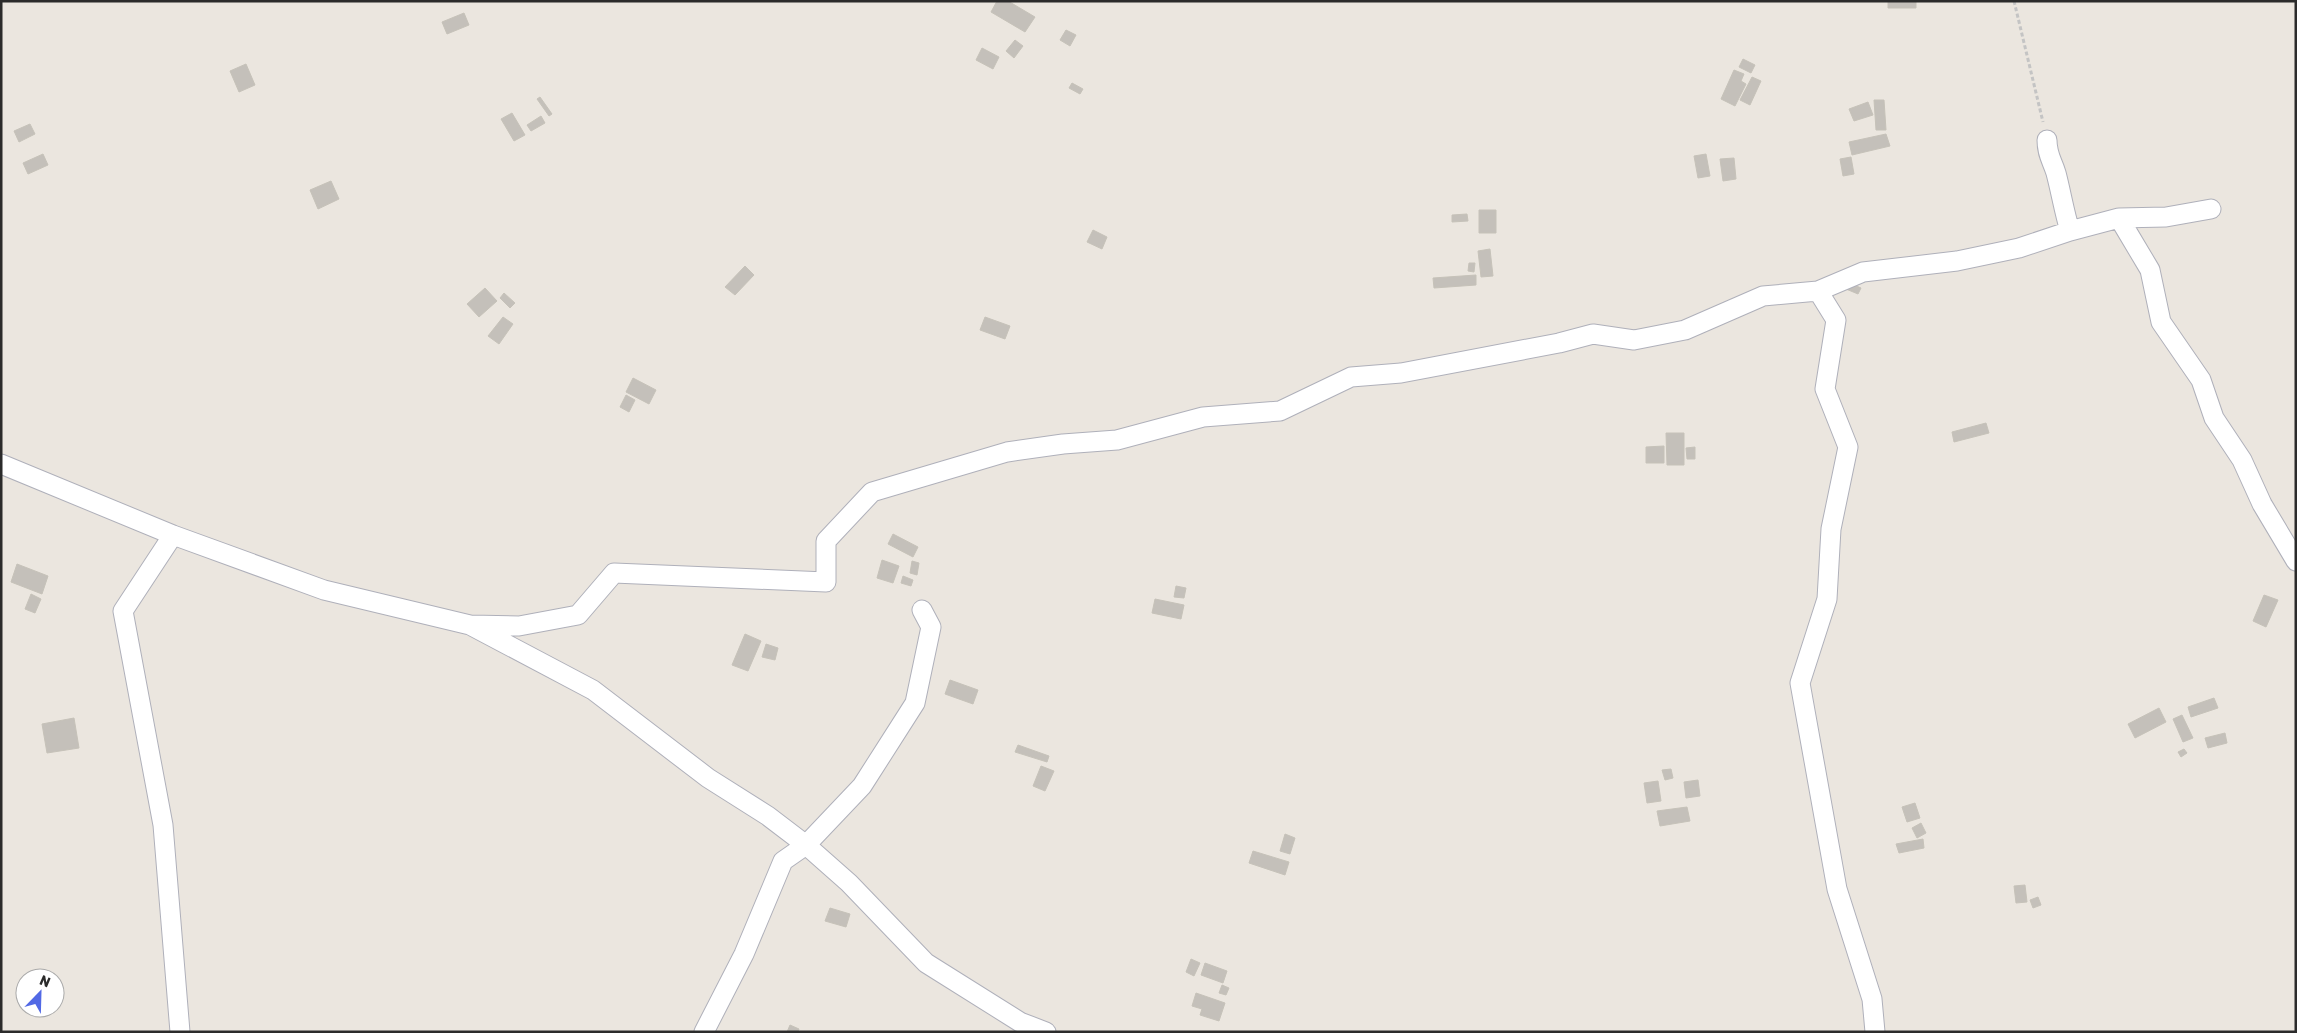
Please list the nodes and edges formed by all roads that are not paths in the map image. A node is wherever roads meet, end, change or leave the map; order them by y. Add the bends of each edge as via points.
1 (2047, 140) road end
2 (2211, 209) dead end
3 (2119, 218) junction
4 (2070, 231) junction
5 (1818, 291) junction
6 (1, 464) edge
7 (173, 535) junction
8 (2296, 561) edge
9 (922, 610) dead end
10 (470, 625) junction
11 (806, 845) junction
12 (180, 1032) edge
13 (704, 1032) edge
14 (1046, 1032) edge
15 (1875, 1032) edge

1 - 4 street via 2047,153
2 - 3 street via 2166,217
3 - 4 street
3 - 8 street via 2150,270 2162,322 2201,380 2214,418 2242,460 2262,504
4 - 5 street via 1993,254 1863,272
5 - 10 street via 1763,296 1685,330 1634,340 1593,334 1401,373 1351,377 1280,411 1203,417 1117,440 1007,452 872,492 826,541 826,582 614,573 578,615 518,626
5 - 15 street via 1836,320 1825,389 1848,447 1831,529 1827,599 1800,682 1837,889 1872,999
6 - 7 street
7 - 10 street via 324,590
7 - 12 street via 123,611 163,826
9 - 11 street via 931,627 915,703 862,786
10 - 11 street via 593,690 708,778
11 - 13 street via 783,861 744,954
11 - 14 street via 849,883 926,963 1020,1022

